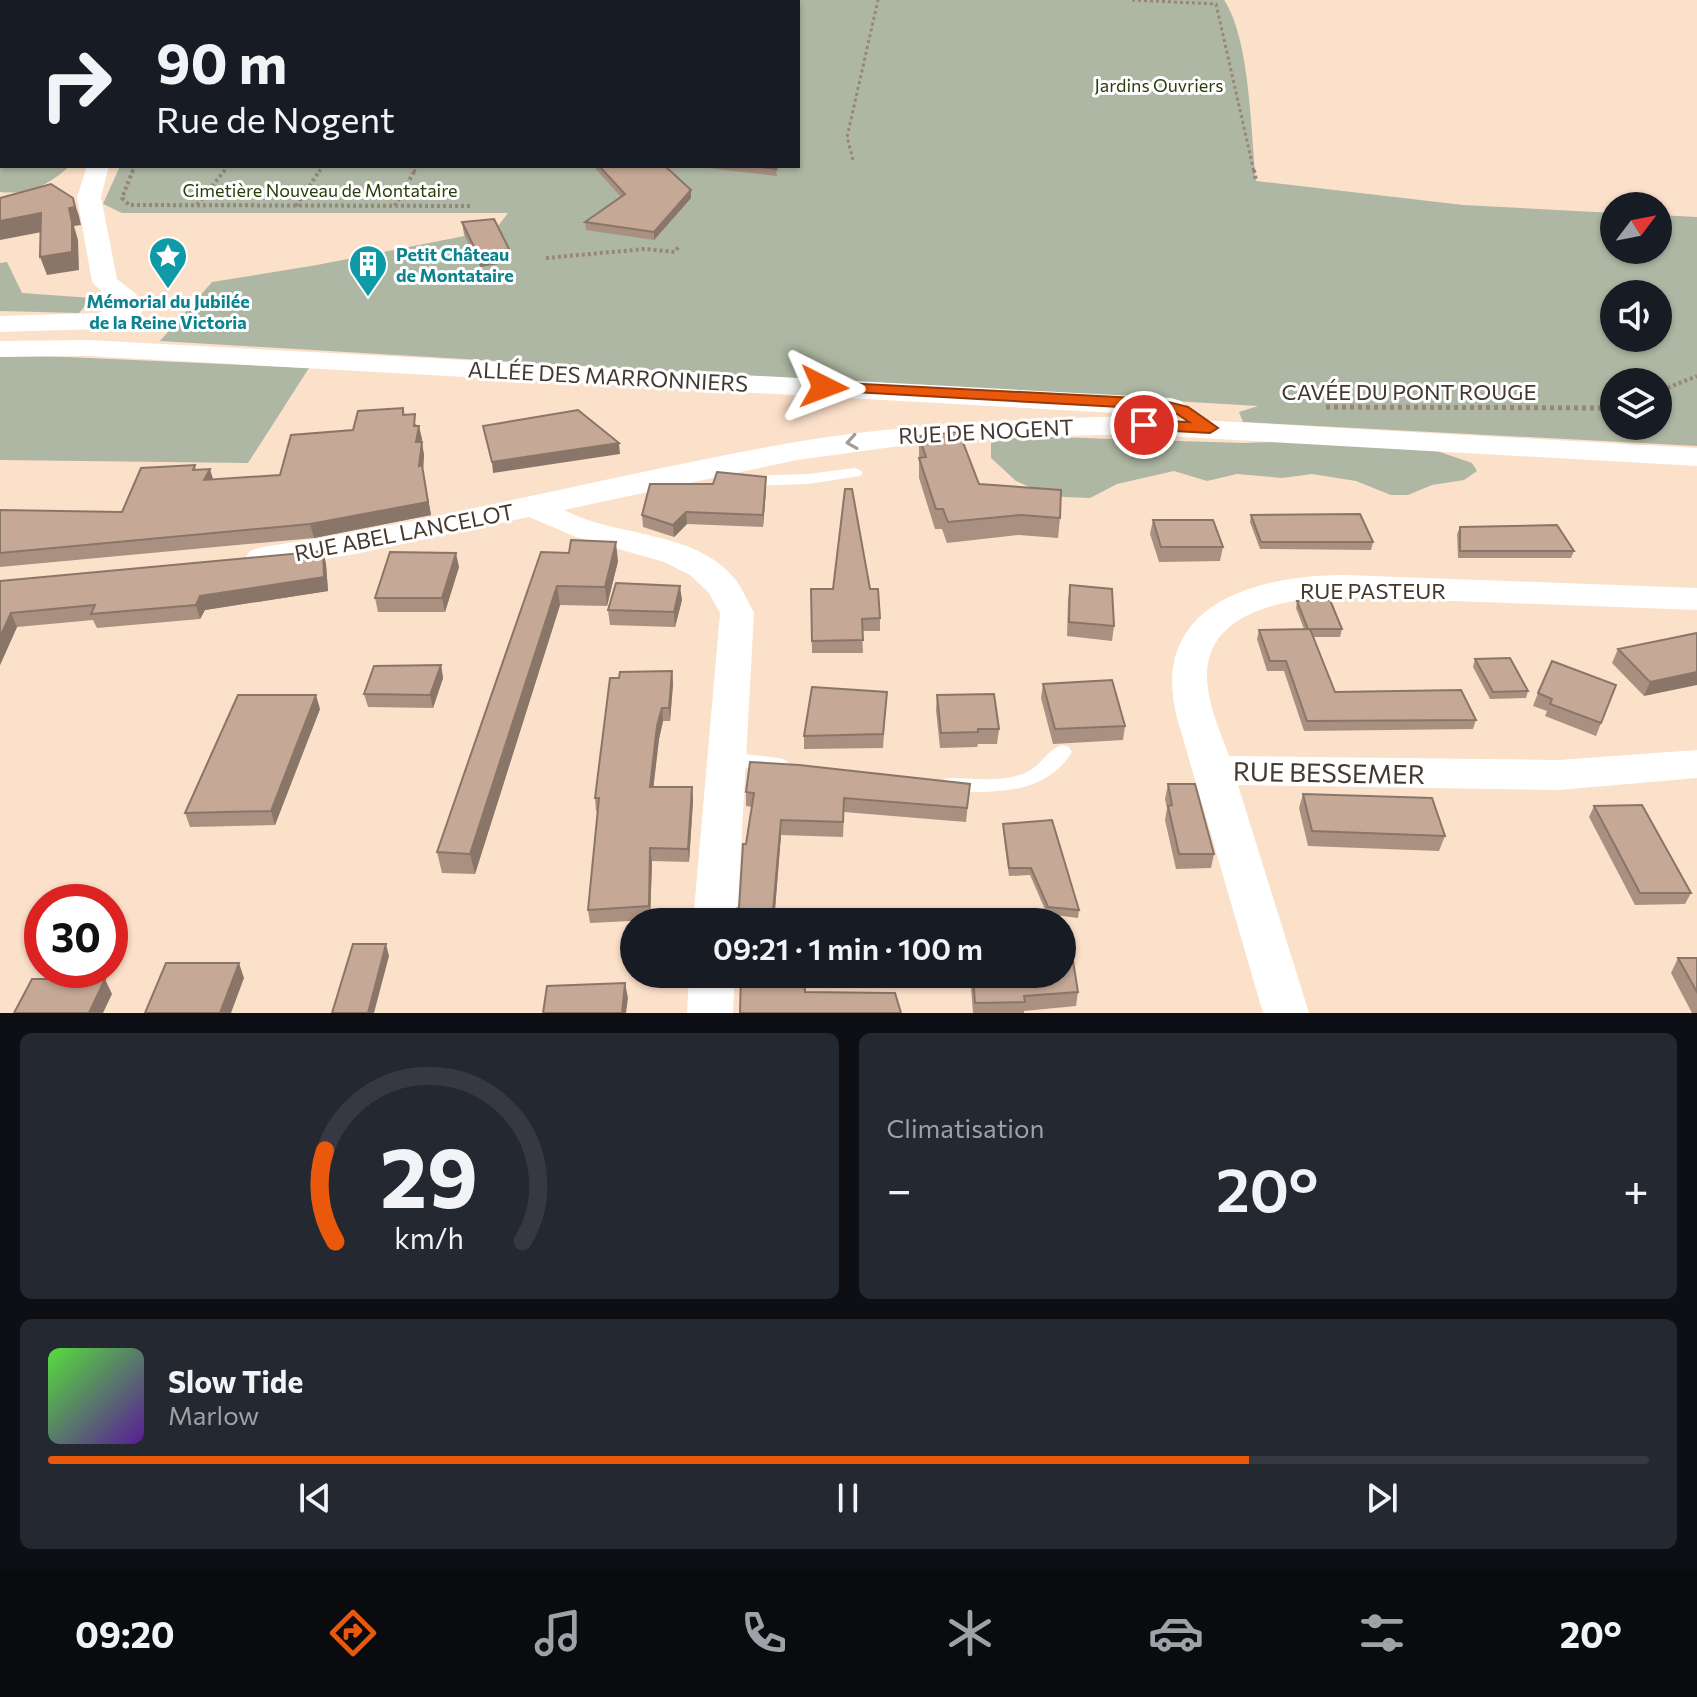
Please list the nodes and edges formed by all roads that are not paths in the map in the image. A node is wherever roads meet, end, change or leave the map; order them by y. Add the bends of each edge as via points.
1 (94, 174) edge
2 (64, 190) edge
3 (0, 324) edge
4 (0, 349) edge
5 (1210, 428) junction
6 (1697, 457) edge
7 (719, 468) junction
8 (855, 473) dead end
9 (616, 490) joint
10 (536, 508) junction
11 (229, 561) edge
12 (1697, 599) edge
13 (1062, 752) dead end
14 (725, 759) junction
15 (1697, 764) edge
16 (803, 768) edge
17 (1214, 770) junction
18 (927, 783) edge
19 (716, 908) edge
20 (711, 988) edge
21 (710, 1013) edge
22 (1286, 1013) edge

1 - 2 street
1 - 3 street via 89,197 105,282 131,309 102,321
4 - 5 street, ALLÉE DES MARRONNIERS via 88,348 1156,404 1183,410
5 - 6 street, RUE DE NOGENT
5 -> 7 street, RUE DE NOGENT via 944,431 853,441
7 - 8 lane via 727,479 740,481
7 - 9 street, RUE DE NOGENT
9 - 10 street, RUE ABEL LANCELOT
10 - 11 street, RUE ABEL LANCELOT via 333,548
10 - 14 street via 559,520 678,556 703,571 730,598 737,613
12 - 17 street, RUE PASTEUR via 1328,587 1262,595 1217,622 1190,664 1192,697
13 - 18 lane via 1038,775 1009,785
14 - 16 lane
14 - 19 street
15 - 17 street, RUE BESSEMER via 1547,775
17 - 22 street, RUE BESSEMER
20 - 21 street

